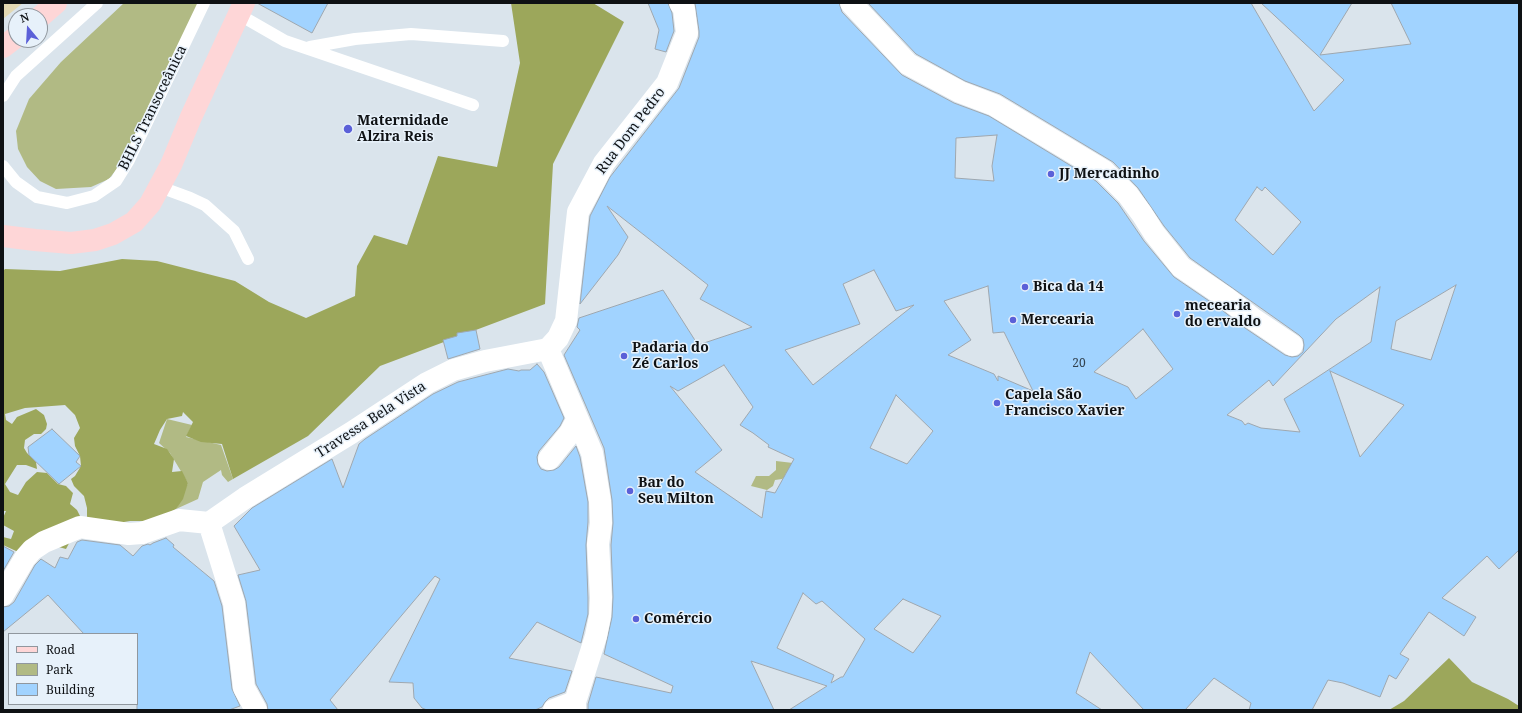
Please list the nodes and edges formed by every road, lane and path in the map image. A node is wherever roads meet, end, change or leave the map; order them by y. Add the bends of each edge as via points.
1 (56, 3) edge
2 (97, 3) edge
3 (204, 3) edge
4 (680, 3) edge
5 (851, 3) edge
6 (241, 9) edge
7 (48, 10) edge
8 (503, 41) dead end
9 (308, 48) junction
10 (3, 96) edge
11 (473, 105) dead end
12 (3, 166) edge
13 (160, 187) junction
14 (3, 236) edge
15 (248, 259) dead end
16 (1292, 345) dead end
17 (548, 349) junction
18 (577, 420) junction
19 (549, 459) dead end
20 (209, 523) junction
21 (3, 595) edge
22 (575, 706) edge
23 (256, 710) edge
24 (554, 710) edge

1 - 7 main road
2 - 10 lane via 16,76
3 - 12 lane, BHLS Transoceânica via 129,160 116,181 94,196 67,203 37,197 16,182
4 - 17 street, Rua Dom Pedro via 684,9 687,33 667,83 604,163 578,212 566,321 558,338
5 - 16 street via 908,64 960,92 994,105 1104,171 1128,195 1181,267
6 - 9 lane via 285,41
6 - 13 main road
8 - 9 lane via 411,34
9 - 11 lane
13 - 14 main road via 150,204 134,222 96,240 71,243
13 - 15 lane via 206,206 234,231
17 - 18 street
17 - 20 street, Travessa Bela Vista via 485,361 453,370 427,383
18 - 19 street
18 - 22 street via 592,453 600,494 601,523 598,544 601,598 596,636
20 - 21 street via 179,520 142,533 129,534 80,527 44,542 32,550
20 - 23 street via 234,603 244,688
22 - 24 street

